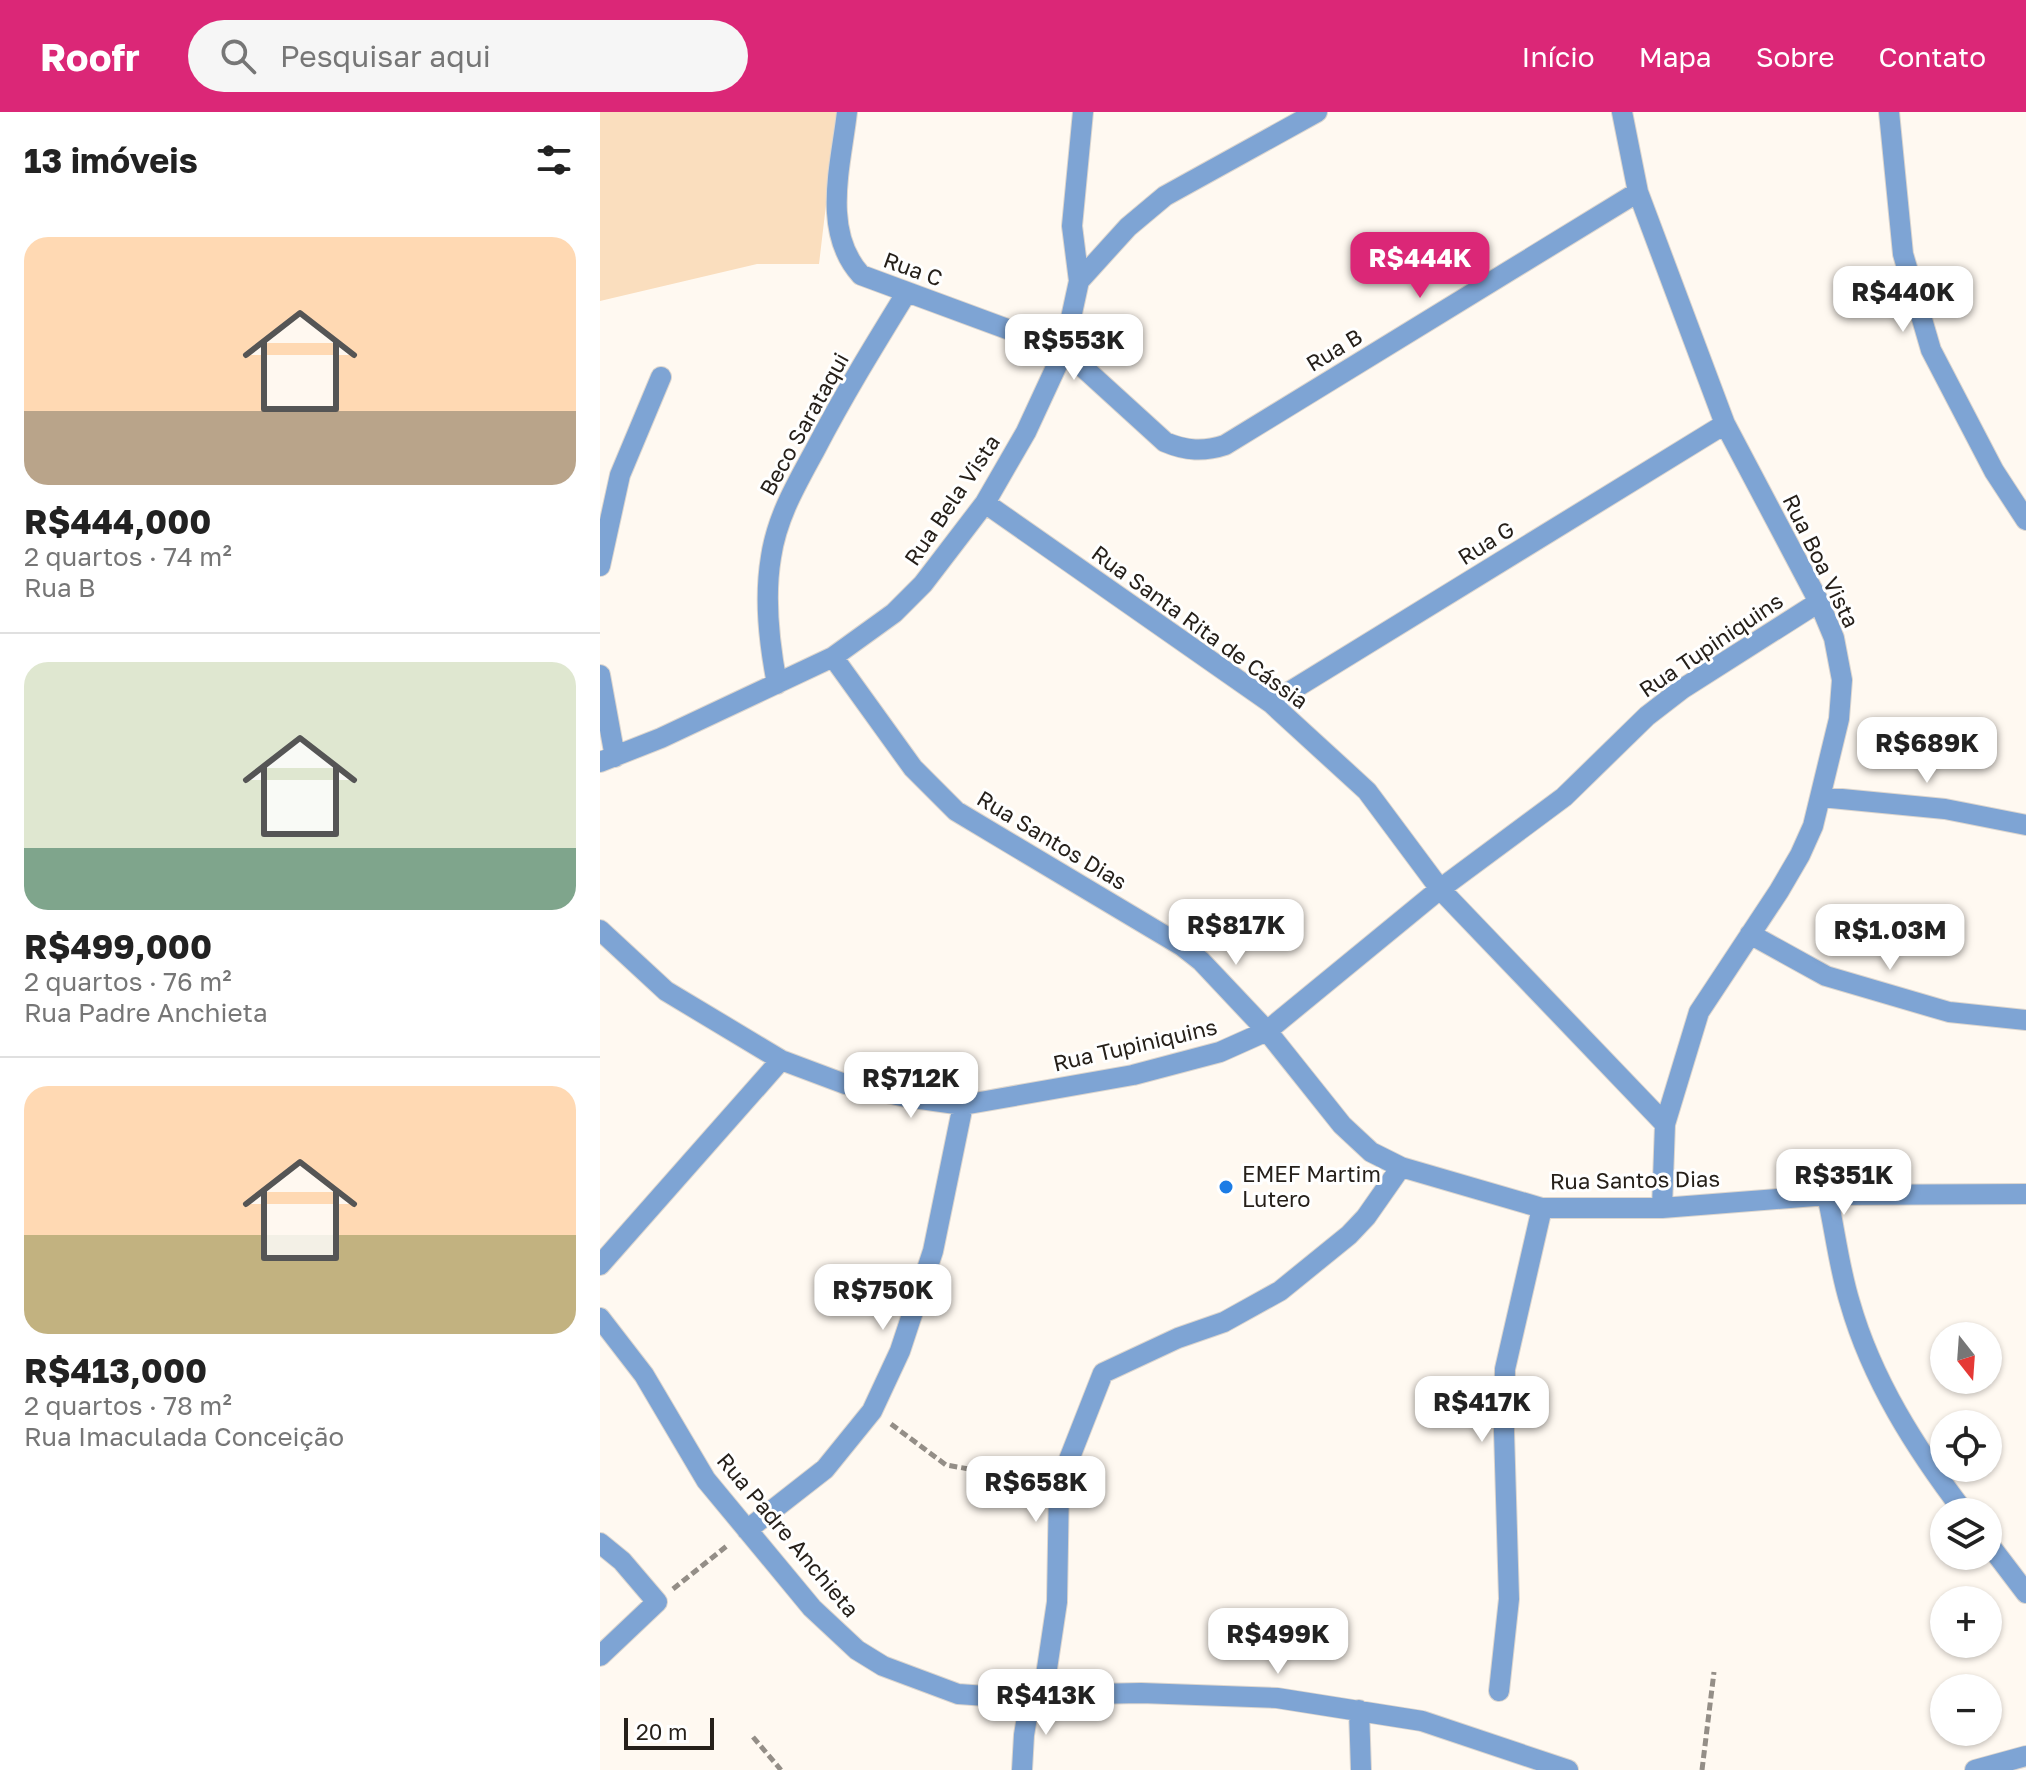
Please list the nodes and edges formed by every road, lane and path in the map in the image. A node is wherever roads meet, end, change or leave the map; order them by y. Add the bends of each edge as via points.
1 (847, 112) edge
2 (1083, 112) edge
3 (1317, 112) edge
4 (1622, 112) edge
5 (1889, 112) edge
6 (1638, 192) junction
7 (1079, 281) junction
8 (907, 292) junction
9 (1064, 350) junction
10 (661, 377) dead end
11 (1725, 424) junction
12 (985, 503) junction
13 (2026, 520) edge
14 (600, 566) edge
15 (1819, 602) junction
16 (833, 657) junction
17 (600, 675) edge
18 (777, 684) junction
19 (1271, 703) junction
20 (607, 760) edge
21 (1821, 797) junction
22 (2026, 825) edge
23 (1440, 889) junction
24 (600, 930) edge
25 (1750, 934) junction
26 (2026, 1020) edge
27 (1267, 1031) junction
28 (781, 1060) junction
29 (963, 1105) junction
30 (1665, 1124) junction
31 (1401, 1167) junction
32 (2026, 1194) edge
33 (1827, 1195) junction
34 (1542, 1208) junction
35 (1662, 1208) junction
36 (600, 1265) edge
37 (600, 1318) edge
38 (872, 1411) junction
39 (1059, 1485) junction
40 (1953, 1498) edge
41 (747, 1530) junction
42 (600, 1543) edge
43 (2002, 1561) edge
44 (2026, 1593) edge
45 (657, 1602) junction
46 (600, 1656) edge
47 (1714, 1672) dead end
48 (1499, 1691) dead end
49 (1037, 1697) junction
50 (1359, 1710) junction
51 (753, 1737) dead end
52 (2026, 1756) edge
53 (781, 1770) edge
54 (1022, 1770) edge
55 (1361, 1770) edge
56 (1568, 1770) edge
57 (1702, 1770) edge
58 (1975, 1770) edge

1 - 8 street, Rua C via 836,203 840,241 861,275
2 - 7 street via 1072,226
3 - 7 street, Rua Bela Vista via 1165,196
4 - 6 street, Rua Boa Vista
5 - 13 street via 1903,254 1931,350 1994,471
6 - 9 street, Rua B via 1213,449 1187,450 1165,442
6 - 11 street, Rua Boa Vista
7 - 9 street, Rua Bela Vista
8 - 9 street, Rua C
8 - 18 street, Beco Sarataqui via 782,511 771,557 768,616
9 - 12 street, Rua Bela Vista
10 - 14 street via 620,475
11 - 15 street, Rua Boa Vista
11 - 19 street, Rua G
12 - 16 street, Rua Bela Vista via 923,584 894,613
12 - 19 street, Rua Santa Rita de Cássia
15 - 21 street, Rua Boa Vista via 1834,638 1842,680
15 - 23 street, Rua Tupiniquins via 1682,689 1564,797
16 - 18 street, Rua Bela Vista
16 - 27 street, Rua Santos Dias via 913,768 956,811 1182,946
17 - 20 street
18 - 20 street, Rua Bela Vista
19 - 23 street, Rua Santa Rita de Cássia via 1367,791
21 - 22 street via 1945,809
21 - 25 street, Rua Boa Vista via 1800,855
23 - 27 street, Rua Tupiniquins
23 - 30 street, Rua Santa Rita de Cássia
24 - 28 street, Rua Tupiniquins via 666,991
25 - 26 street via 1826,976 1949,1012
25 - 30 street, Rua Boa Vista via 1699,1012
27 - 29 street, Rua Tupiniquins via 1220,1052 1133,1075
27 - 31 street, Rua Santos Dias via 1349,1133
28 - 29 street, Rua Tupiniquins via 845,1084
28 - 36 street
29 - 38 street via 933,1251 900,1351
30 - 35 street, Rua Boa Vista
31 - 34 street, Rua Santos Dias
31 - 39 street via 1349,1235 1280,1291 1224,1322 1103,1373
32 - 33 street, Rua Santos Dias
33 - 35 street, Rua Santos Dias
33 - 40 street via 1849,1302 1866,1346 1893,1408
34 - 35 street, Rua Santos Dias
34 - 48 street via 1505,1369 1509,1599
37 - 41 street, Rua Padre Anchieta via 644,1375 706,1480
38 - 39 path via 946,1465
38 - 41 street via 825,1469
39 - 49 street via 1057,1602
41 - 45 path
41 - 49 street, Rua Padre Anchieta via 812,1608 857,1650 883,1666 958,1694
42 - 45 street
43 - 44 street
45 - 46 street
47 - 57 path
49 - 50 street, Rua Padre Anchieta via 1141,1693 1277,1698
49 - 54 street via 1024,1735
50 - 55 street
50 - 56 street, Rua Padre Anchieta via 1422,1721
51 - 53 path
52 - 58 street

